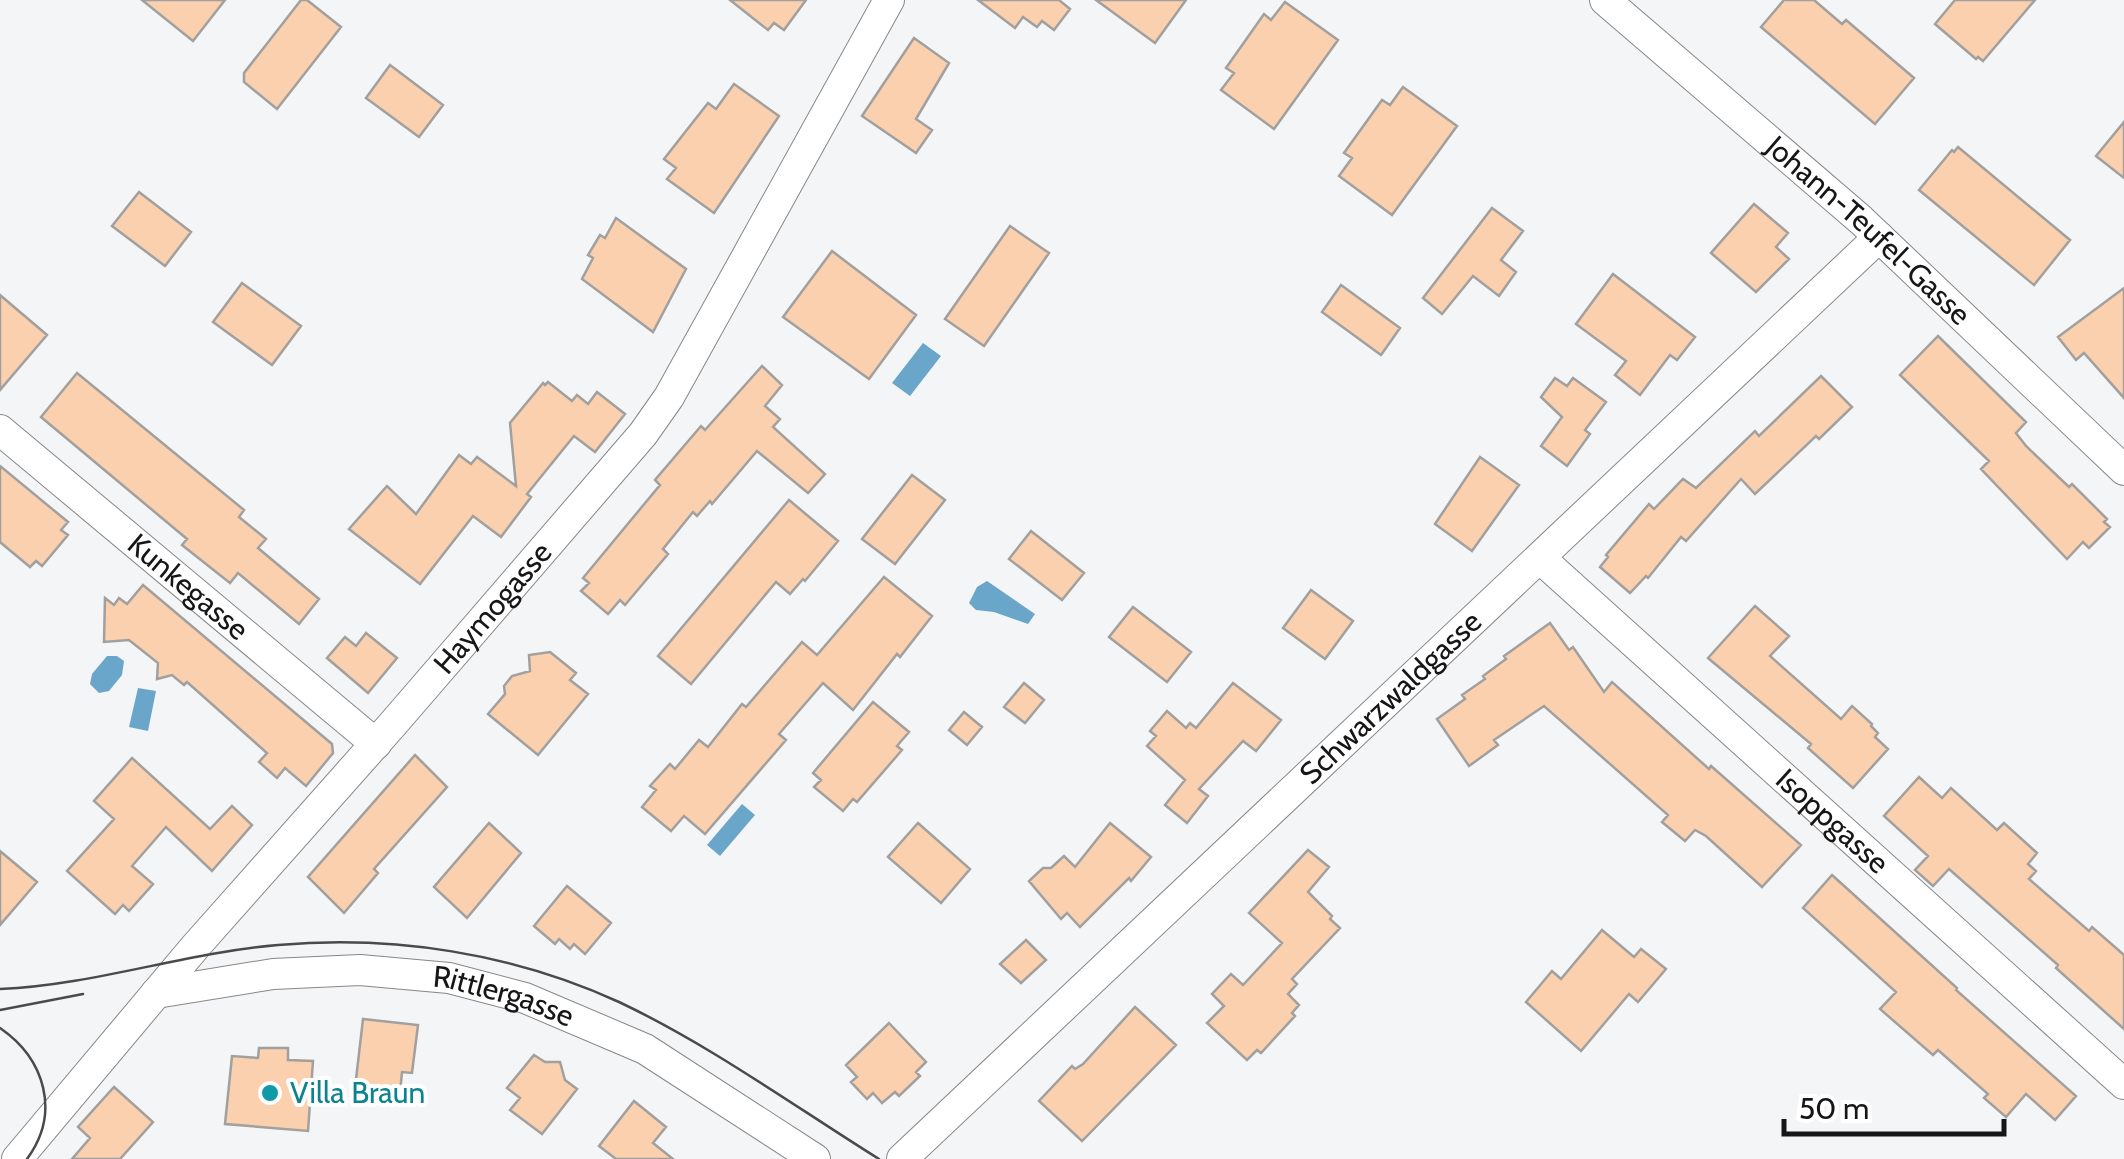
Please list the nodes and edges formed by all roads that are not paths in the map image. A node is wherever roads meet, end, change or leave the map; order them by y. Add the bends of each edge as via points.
1 (889, 0) edge
2 (1605, 0) edge
3 (1880, 237) junction
4 (0, 430) edge
5 (2124, 470) edge
6 (1540, 559) junction
7 (376, 744) junction
8 (156, 993) junction
9 (2124, 1084) edge
10 (17, 1159) edge
11 (815, 1159) edge
12 (902, 1159) edge

1 - 7 street, Haymogasse via 669,397
2 - 3 street, Johann-Teufel-Gasse
3 - 5 street, Johann-Teufel-Gasse
3 - 6 street, Schwarzwaldgasse
4 - 7 street, Kunkegasse
6 - 9 street, Isoppgasse
6 - 12 street, Schwarzwaldgasse
7 - 8 street, Haymogasse
8 - 10 street, Haymogasse
8 - 11 street, Rittlergasse via 272,974 360,970 449,978 525,998 644,1049

